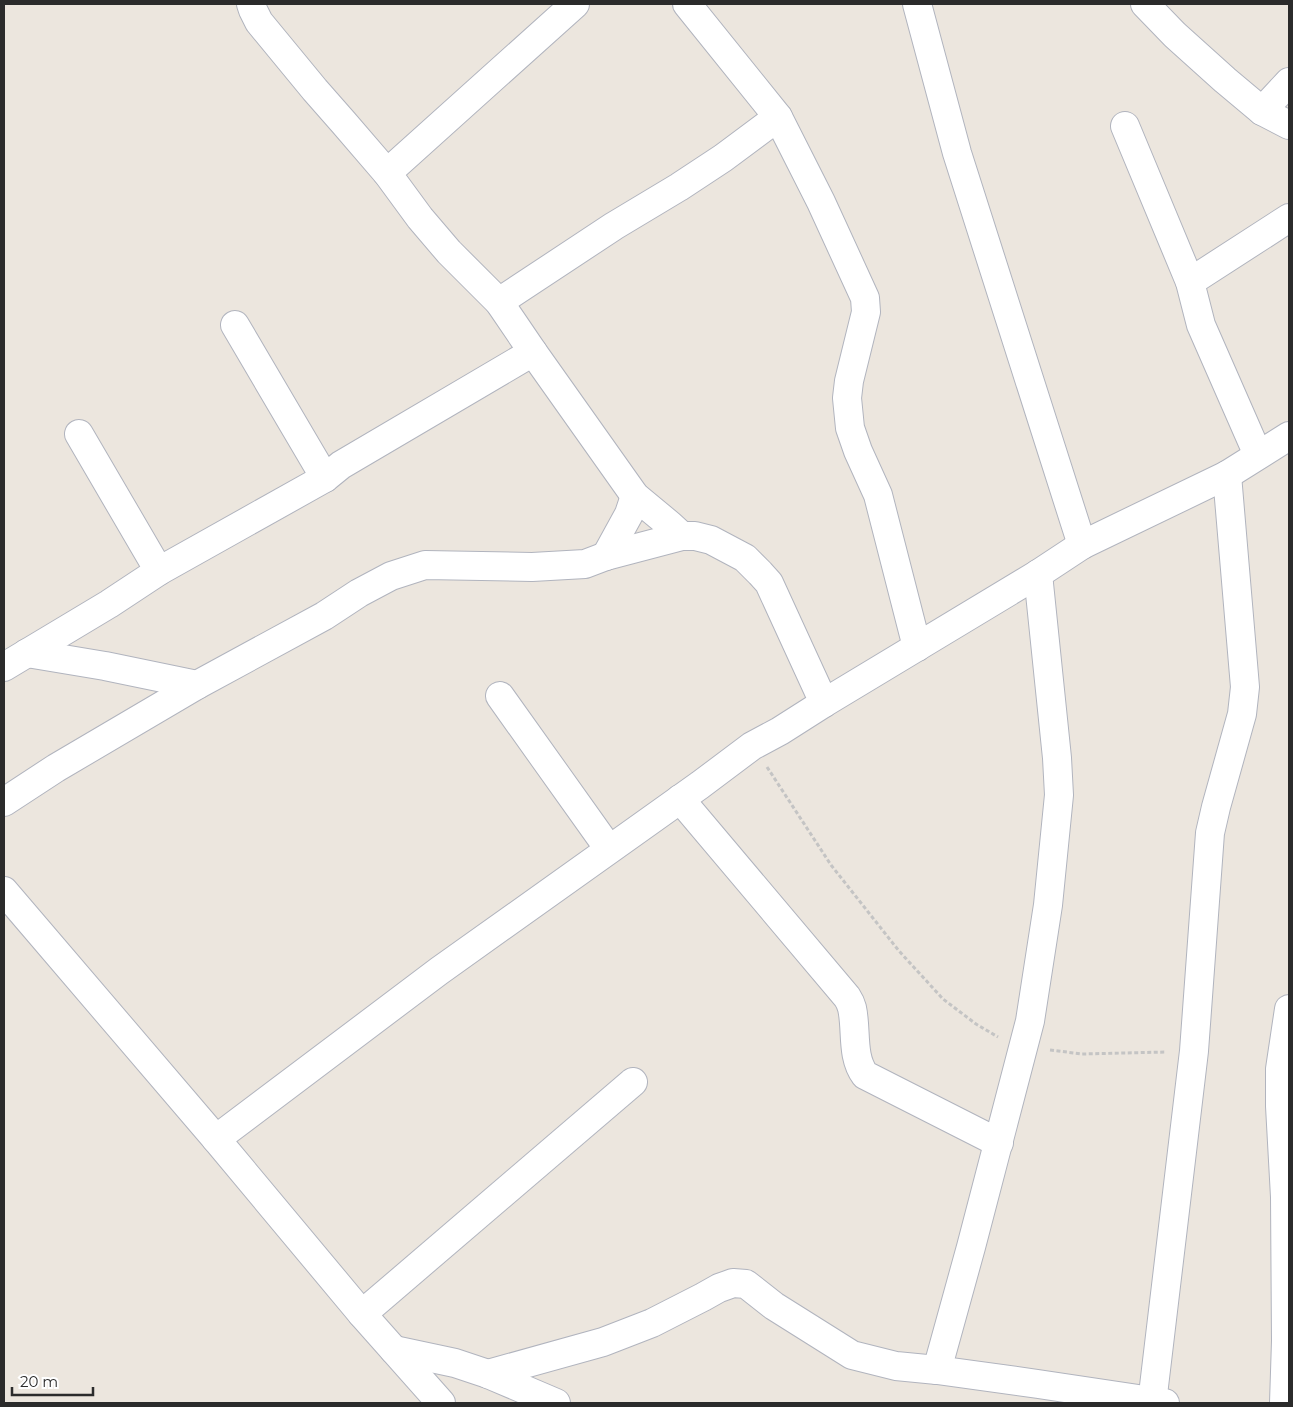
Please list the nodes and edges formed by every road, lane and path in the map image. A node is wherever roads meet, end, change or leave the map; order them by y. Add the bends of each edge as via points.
1 (251, 4) edge
2 (575, 4) edge
3 (687, 4) edge
4 (917, 4) edge
5 (1145, 4) edge
6 (1289, 82) edge
7 (1262, 111) junction
8 (778, 117) junction
9 (1289, 125) edge
10 (1125, 126) dead end
11 (386, 173) junction
12 (1289, 218) edge
13 (1190, 282) junction
14 (499, 302) junction
15 (235, 325) dead end
16 (533, 352) junction
17 (79, 434) dead end
18 (1289, 436) edge
19 (1258, 455) junction
20 (1227, 475) junction
21 (324, 478) junction
22 (635, 496) junction
23 (682, 536) junction
24 (1082, 545) junction
25 (606, 556) junction
26 (159, 571) junction
27 (1038, 574) junction
28 (917, 647) junction
29 (10, 662) edge
30 (198, 685) junction
31 (500, 696) dead end
32 (824, 704) junction
33 (752, 746) junction
34 (680, 799) junction
35 (4, 802) edge
36 (609, 849) junction
37 (4, 891) edge
38 (1289, 1009) edge
39 (1023, 1046) junction
40 (1194, 1051) junction
41 (633, 1082) dead end
42 (216, 1139) junction
43 (999, 1143) junction
44 (362, 1314) junction
45 (394, 1350) junction
46 (937, 1370) junction
47 (488, 1374) junction
48 (441, 1403) edge
49 (556, 1403) edge
50 (1156, 1403) edge
51 (1284, 1403) edge

1 - 11 street via 259,22
2 - 11 street
3 - 8 street
4 - 24 street via 957,153
5 - 7 street via 1175,36
6 - 7 street
7 - 9 street
8 - 14 street via 680,187
8 - 28 street via 865,298 866,312 847,398 850,428 878,495
10 - 13 street
11 - 14 street via 449,252
12 - 13 street
13 - 19 street via 1201,324
14 - 16 street
15 - 21 street
16 - 21 street
16 - 22 street
17 - 26 street
18 - 19 street
19 - 20 street
20 - 24 street
20 - 40 street via 1245,688 1242,714 1210,833
21 - 26 street
22 - 23 street
22 - 25 street via 630,514
23 - 25 street
23 - 32 street via 712,540 746,558 769,583
24 - 27 street
25 - 30 street via 585,564 425,565 391,576 359,592 324,616
26 - 29 street
27 - 28 street
27 - 39 street via 1059,795 1048,905 1030,1021
28 - 32 street
29 - 30 street via 105,666
30 - 35 street
31 - 36 street
32 - 33 street
33 - 34 street
33 - 39 path via 831,865 899,951 943,999 976,1024 1004,1040
34 - 36 street
34 - 43 street via 847,996 852,1009 857,1056 865,1075
36 - 42 street via 439,971
37 - 42 street
38 - 51 street via 1280,1069 1285,1197
39 - 40 path via 1082,1054
39 - 43 street
40 - 50 street
41 - 44 street
42 - 44 street
43 - 46 street
44 - 45 street
45 - 47 street
45 - 48 street
46 - 47 street via 896,1366 852,1355 774,1306 746,1284 733,1283 652,1323 612,1338
46 - 50 street
47 - 49 street

